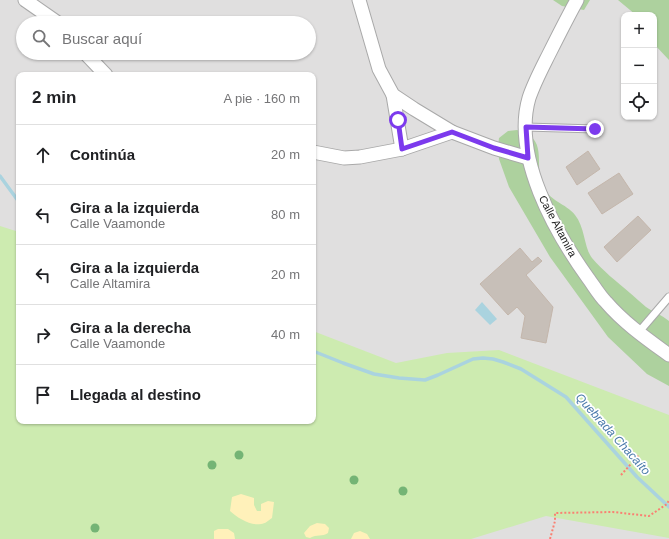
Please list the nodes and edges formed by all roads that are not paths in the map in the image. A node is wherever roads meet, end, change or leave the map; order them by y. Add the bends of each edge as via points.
1 (25, 0) edge
2 (359, 0) edge
3 (577, 0) edge
4 (48, 16) edge
5 (92, 60) edge
6 (103, 72) edge
7 (394, 95) junction
8 (526, 127) junction
9 (595, 129) dead end
10 (452, 132) junction
11 (402, 149) junction
12 (316, 153) edge
13 (528, 158) junction
14 (669, 297) edge
15 (638, 333) junction
16 (669, 354) edge

1 - 4 street
2 - 7 street via 379,69
3 - 8 street, Calle Altamira via 529,98
5 - 6 street
7 - 10 street
7 - 11 street
8 - 9 lane
8 - 13 street, Calle Altamira
10 - 11 street
10 - 13 street
11 - 12 street via 344,158
13 - 15 street, Calle Altamira via 538,190 556,228 580,267 605,302
14 - 15 lane
15 - 16 street, Calle Altamira

